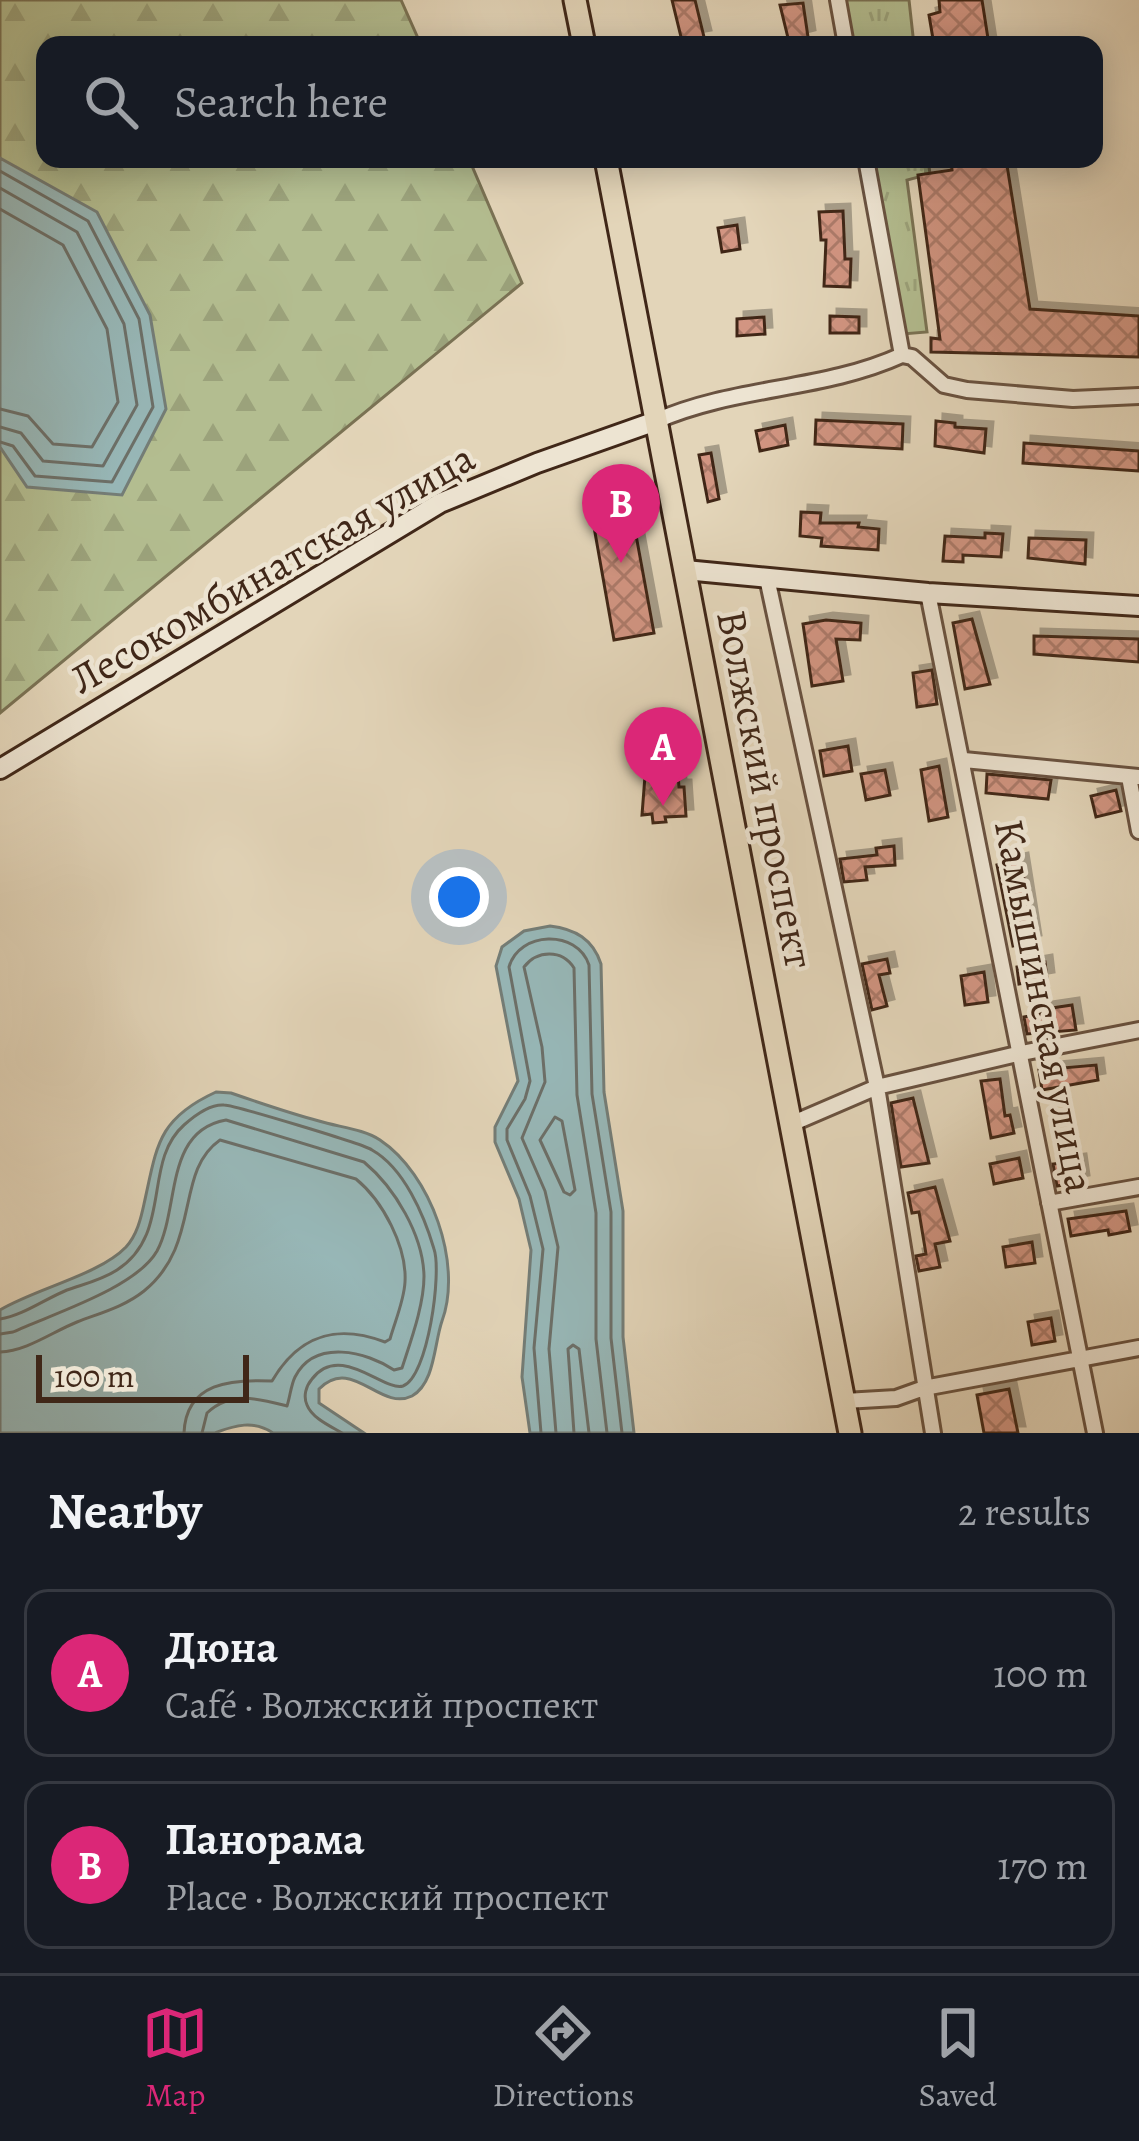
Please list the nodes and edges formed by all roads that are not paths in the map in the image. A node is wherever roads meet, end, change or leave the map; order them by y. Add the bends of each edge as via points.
1 (575, 0) edge
2 (838, 0) edge
3 (582, 36) edge
4 (844, 36) edge
5 (608, 168) edge
6 (868, 168) edge
7 (902, 355) junction
8 (1139, 396) edge
9 (656, 422) junction
10 (685, 570) junction
11 (766, 578) junction
12 (928, 592) junction
13 (1139, 606) edge
14 (964, 760) junction
15 (0, 769) edge
16 (1134, 777) edge
17 (1139, 831) edge
18 (1139, 1030) edge
19 (1017, 1054) junction
20 (877, 1087) junction
21 (791, 1124) junction
22 (1139, 1187) edge
23 (1049, 1203) junction
24 (1139, 1348) edge
25 (1078, 1361) junction
26 (925, 1388) junction
27 (845, 1400) junction
28 (850, 1433) edge
29 (933, 1433) edge
30 (1095, 1433) edge

1 - 3 main road
2 - 4 street
5 - 9 main road, Волжский проспект
6 - 7 street
7 - 8 street via 944,385 968,390
7 - 9 street via 820,381 695,404
9 - 10 main road, Волжский проспект
9 - 15 street, Лесокомбинатская улица via 440,503
10 - 11 street
10 - 21 main road, Волжский проспект
11 - 12 street
11 - 20 street
12 - 13 street
12 - 14 street, Камышинская улица
14 - 16 street
14 - 19 street, Камышинская улица
16 - 17 street
18 - 19 street
19 - 20 street
19 - 23 street, Камышинская улица
20 - 21 street
20 - 26 street
21 - 27 main road, Волжский проспект
22 - 23 street
23 - 25 street, Камышинская улица
24 - 25 street
25 - 26 street
25 - 30 street, Камышинская улица
26 - 27 street
26 - 29 street
27 - 28 main road, Волжский проспект

